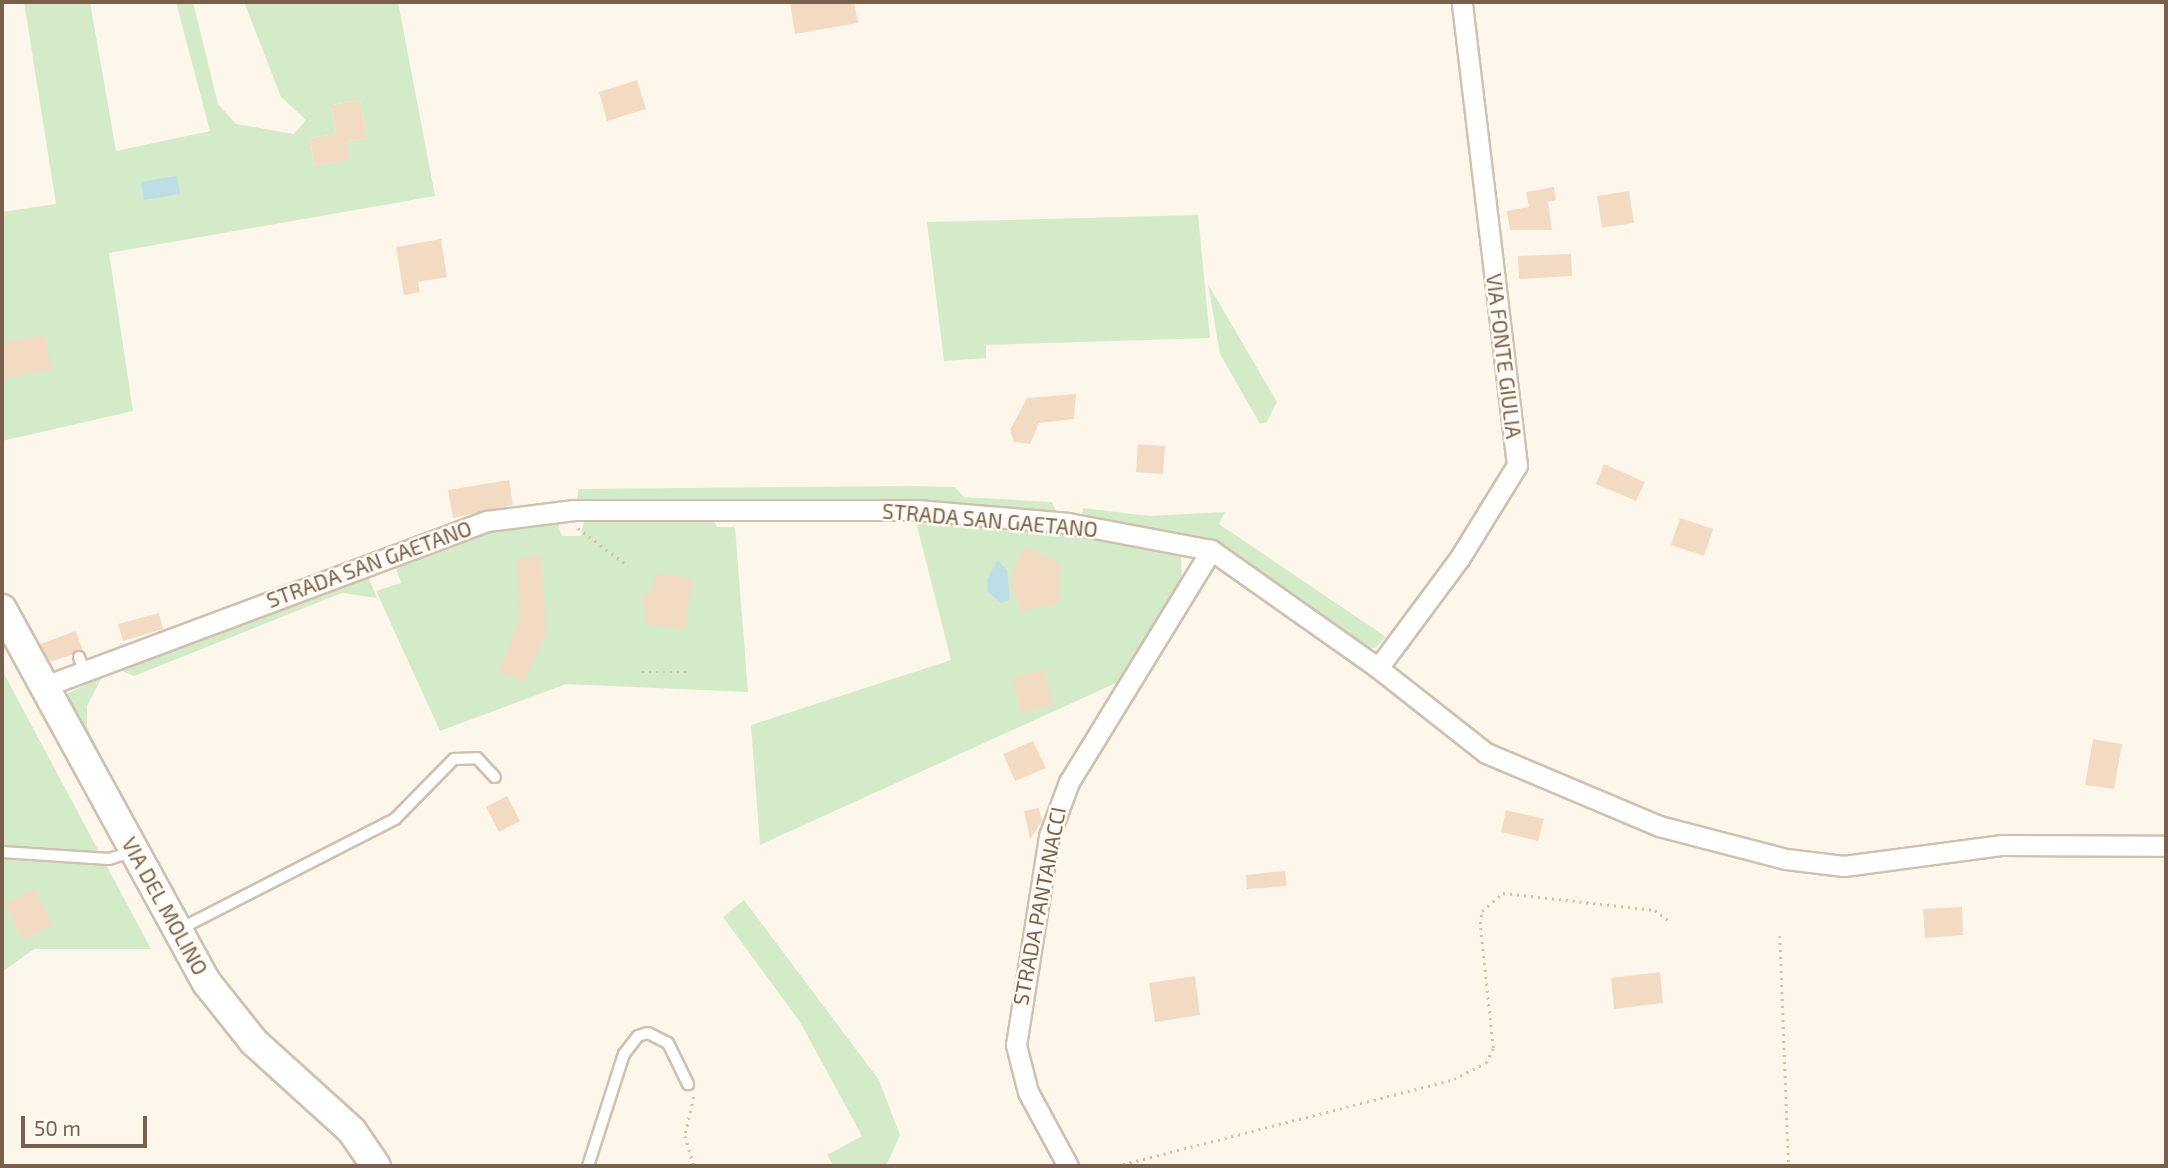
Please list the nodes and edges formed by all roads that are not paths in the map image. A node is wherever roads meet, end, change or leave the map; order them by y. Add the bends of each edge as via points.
1 (1462, 2) edge
2 (1211, 550) junction
3 (2, 609) edge
4 (1378, 667) junction
5 (48, 685) junction
6 (495, 777) dead end
7 (2166, 846) edge
8 (134, 850) junction
9 (2, 852) edge
10 (177, 930) junction
11 (688, 1084) road end
12 (375, 1165) edge
13 (588, 1166) edge
14 (1068, 1166) edge

1 - 4 street, VIA FONTE GIULIA via 1517,465 1460,559
2 - 4 street, STRADA SAN GAETANO
2 - 5 street, STRADA SAN GAETANO via 1068,523 917,510 550,512 450,532 82,664
2 - 14 street, STRADA PANTANACCI via 1069,782 1049,835 1016,1045 1028,1092
3 - 5 street, VIA DEL MOLINO
4 - 7 street, STRADA SAN GAETANO via 1486,753 1659,826 1786,859 1844,866 2001,845
5 - 8 street, VIA DEL MOLINO
6 - 10 lane via 477,758 454,759 395,819
8 - 9 lane via 108,859
8 - 10 street, VIA DEL MOLINO
10 - 12 street, VIA DEL MOLINO via 230,1015 284,1072 335,1113
11 - 13 lane via 668,1043 648,1033 638,1037 624,1054

